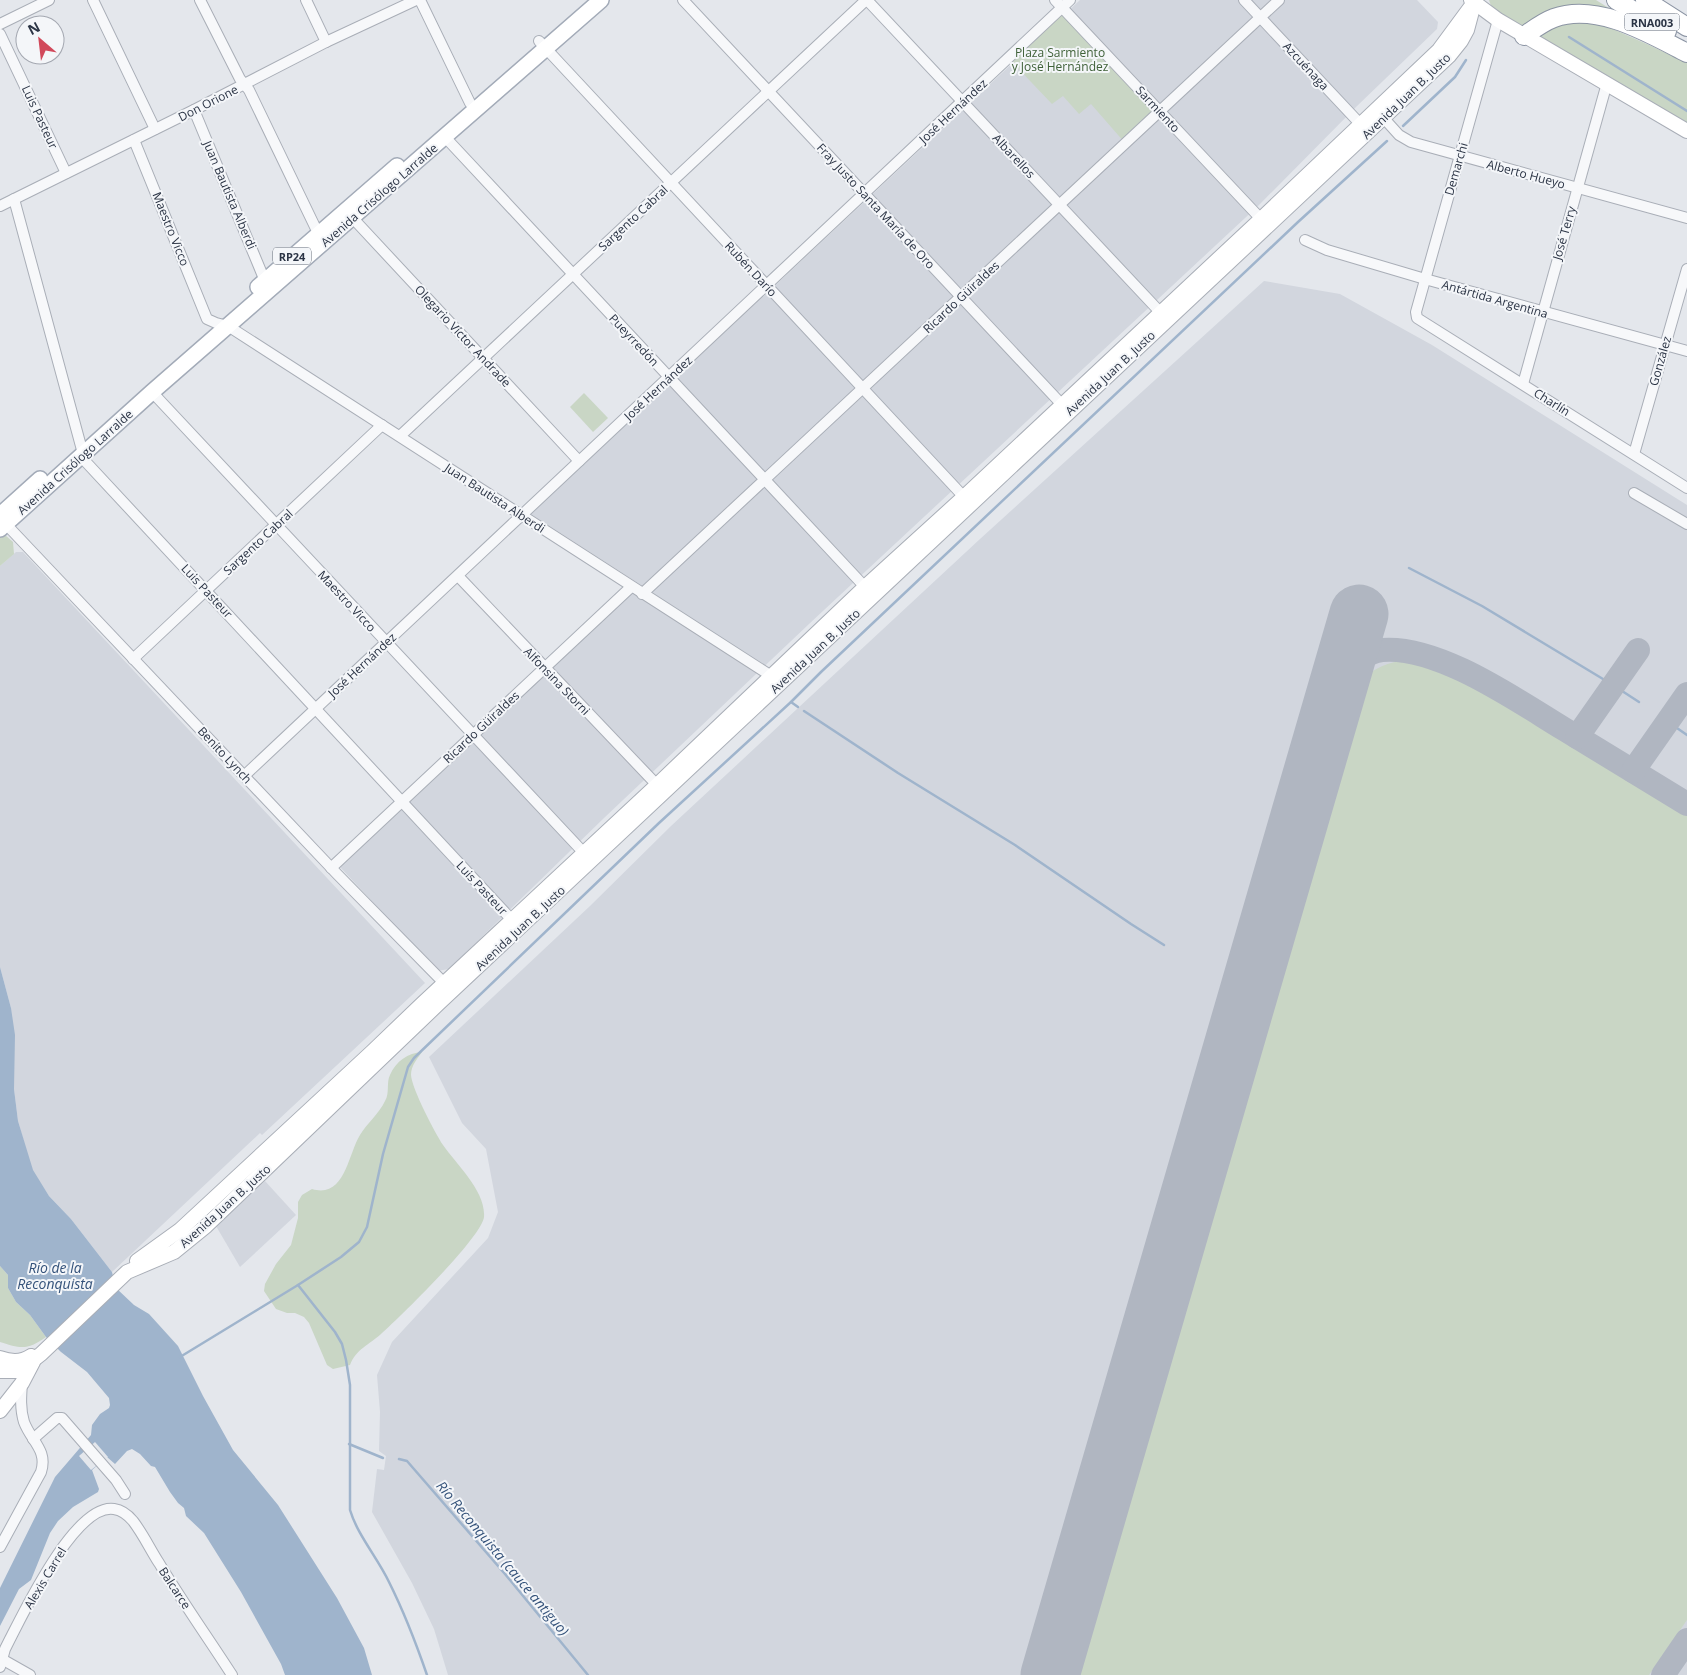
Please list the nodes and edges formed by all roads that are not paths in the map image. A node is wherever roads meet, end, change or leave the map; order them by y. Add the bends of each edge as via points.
1 (49, 0) edge
2 (93, 0) edge
3 (200, 0) edge
4 (306, 0) edge
5 (416, 0) edge
6 (420, 0) edge
7 (586, 0) edge
8 (600, 0) edge
9 (683, 0) edge
10 (867, 0) edge
11 (1070, 0) edge
12 (1244, 0) edge
13 (1279, 0) edge
14 (1473, 0) edge
15 (1616, 0) edge
16 (1645, 0) edge
17 (1668, 0) edge
18 (1059, 4) edge
19 (1687, 15) edge
20 (1260, 17) junction
21 (1498, 20) junction
22 (0, 24) edge
23 (1687, 27) edge
24 (0, 34) edge
25 (1524, 36) junction
26 (326, 42) junction
27 (1687, 44) edge
28 (542, 45) junction
29 (1687, 53) edge
30 (1607, 83) junction
31 (244, 84) junction
32 (768, 91) junction
33 (962, 102) junction
34 (473, 107) junction
35 (194, 110) junction
36 (1160, 111) junction
37 (1380, 113) junction
38 (1364, 128) junction
39 (155, 129) junction
40 (1687, 130) edge
41 (445, 137) junction
42 (134, 140) junction
43 (1459, 156) junction
44 (66, 173) junction
45 (670, 183) junction
46 (1577, 188) junction
47 (864, 194) junction
48 (14, 199) junction
49 (1059, 205) junction
50 (0, 206) edge
51 (349, 214) junction
52 (1261, 218) junction
53 (1687, 218) edge
54 (318, 233) junction
55 (1305, 240) dead end
56 (1687, 269) edge
57 (572, 275) junction
58 (1425, 279) junction
59 (265, 281) junction
60 (766, 286) junction
61 (961, 297) junction
62 (1160, 312) junction
63 (1542, 312) junction
64 (1417, 318) joint
65 (217, 323) junction
66 (1665, 345) junction
67 (1687, 351) edge
68 (484, 358) junction
69 (669, 378) junction
70 (1523, 384) junction
71 (863, 388) junction
72 (152, 392) junction
73 (1065, 408) junction
74 (382, 425) junction
75 (400, 436) junction
76 (82, 448) junction
77 (1634, 454) junction
78 (580, 461) junction
79 (764, 480) junction
80 (1687, 488) edge
81 (1634, 492) dead end
82 (964, 496) junction
83 (522, 516) junction
84 (2, 521) edge
85 (1687, 524) edge
86 (276, 525) junction
87 (458, 576) junction
88 (631, 587) junction
89 (865, 587) junction
90 (206, 590) junction
91 (642, 594) junction
92 (386, 643) junction
93 (133, 659) junction
94 (544, 667) junction
95 (776, 679) junction
96 (316, 709) junction
97 (473, 735) junction
98 (244, 776) junction
99 (657, 785) junction
100 (402, 802) junction
101 (584, 853) junction
102 (331, 868) junction
103 (512, 920) junction
104 (448, 987) junction
105 (39, 1354) junction
106 (0, 1358) edge
107 (0, 1371) edge
108 (22, 1383) junction
109 (0, 1411) edge
110 (32, 1439) junction
111 (125, 1494) dead end
112 (113, 1509) joint
113 (0, 1547) edge
114 (1, 1661) edge
115 (30, 1675) edge
116 (232, 1675) edge

1 - 22 street
2 - 39 street
3 - 31 street
4 - 26 street
5 - 26 street, Don Orione
6 - 34 street
7 - 28 main road, Avenida Crisólogo Larralde / RP24
8 - 28 main road, Avenida Crisólogo Larralde / RP24
9 - 32 street, Fray Justo Santa María de Oro
10 - 32 street, Sargento Cabral
10 - 33 street, Albarellos
11 - 18 street, José Hernández
12 - 20 street, Azcuénaga
13 - 20 street, Ricardo Güiraldes
14 - 21 main road
14 - 37 main road, Avenida Juan B. Justo via 1467,30 1449,56
15 - 27 highway, RNA003
16 - 23 highway, RNA003
17 - 19 highway
18 - 33 street, José Hernández
18 - 36 street, Sarmiento
20 - 36 street, Ricardo Güiraldes
20 - 38 street, Azcuénaga
21 - 25 main road
21 - 43 street, Demarchi
24 - 44 street, Luis Pasteur
25 - 29 highway via 1554,18 1589,14 1620,22
25 - 30 main road
26 - 31 street, Don Orione
28 - 34 main road, Avenida Crisólogo Larralde / RP24
28 - 45 street, Rubén Darío
30 - 40 main road
30 - 46 street, José Terry
31 - 35 street, Don Orione
31 - 54 street
32 - 45 street, Sargento Cabral
32 - 47 street, Fray Justo Santa María de Oro
33 - 47 street, José Hernández
33 - 49 street, Albarellos
34 - 41 main road, Avenida Crisólogo Larralde / RP24
34 - 51 main road, Avenida Crisólogo Larralde / RP24
35 - 39 street, Don Orione
35 - 59 street, Juan Bautista Alberdi
36 - 49 street, Ricardo Güiraldes
36 - 52 street, Sarmiento
37 - 38 main road, Avenida Juan B. Justo
37 - 43 street, Alberto Hueyo via 1403,138
38 - 52 main road, Avenida Juan B. Justo
38 - 73 main road, Avenida Juan B. Justo
39 - 42 street, Don Orione
41 - 51 main road, Avenida Crisólogo Larralde / RP24
41 - 57 street, Pueyrredón
42 - 44 street, Don Orione
42 - 65 street, Maestro Vicco
43 - 46 street, Alberto Hueyo
43 - 58 street, Demarchi
44 - 48 street, Don Orione
45 - 57 street, Sargento Cabral
45 - 60 street, Rubén Darío
46 - 53 street, Alberto Hueyo
46 - 63 street, José Terry
47 - 60 street, José Hernández
47 - 61 street, Fray Justo Santa María de Oro
48 - 50 street, Don Orione
48 - 76 street, Luis Pasteur
49 - 61 street, Ricardo Güiraldes
49 - 62 street, Albarellos
51 - 54 main road, Avenida Crisólogo Larralde / RP24
51 - 65 main road, Avenida Crisólogo Larralde / RP24
51 - 68 street, Olegario Víctor Andrade
52 - 62 main road, Avenida Juan B. Justo
54 - 59 main road, Avenida Crisólogo Larralde / RP24
55 - 58 street, Antártida Argentina via 1327,250
56 - 66 street, González
57 - 68 street, Sargento Cabral
57 - 69 street, Pueyrredón
58 - 63 street, Antártida Argentina
58 - 64 street, Demarchi
59 - 65 main road, Avenida Crisólogo Larralde / RP24
60 - 69 street, José Hernández
60 - 71 street, Rubén Darío
61 - 71 street, Ricardo Güiraldes
61 - 73 street, Fray Justo Santa María de Oro
62 - 73 main road, Avenida Juan B. Justo
63 - 66 street, Antártida Argentina
63 - 70 street, José Terry
64 - 70 street, Charlín
65 - 72 main road, Avenida Crisólogo Larralde / RP24
65 - 74 street, Juan Bautista Alberdi
65 - 76 main road, Avenida Crisólogo Larralde / RP24
66 - 67 street, Antártida Argentina
66 - 77 street, González
68 - 75 street, Sargento Cabral
68 - 78 street, Olegario Víctor Andrade
69 - 78 street, José Hernández
69 - 79 street, Pueyrredón
70 - 77 street, Charlín
71 - 79 street, Ricardo Güiraldes
71 - 82 street, Rubén Darío
72 - 76 main road, Avenida Crisólogo Larralde / RP24
72 - 86 street, Maestro Vicco
73 - 82 main road, Avenida Juan B. Justo
73 - 95 main road, Avenida Juan B. Justo
74 - 75 street, Juan Bautista Alberdi
74 - 86 street, Sargento Cabral
75 - 83 street, Juan Bautista Alberdi
76 - 84 main road, Avenida Crisólogo Larralde / RP24
76 - 90 street, Luis Pasteur via 85,462
77 - 80 street, Charlín
78 - 83 street, José Hernández
79 - 89 street, Pueyrredón
79 - 91 street, Ricardo Güiraldes
81 - 85 street
82 - 89 main road, Avenida Juan B. Justo
83 - 87 street, José Hernández
83 - 88 street, Juan Bautista Alberdi
84 - 93 street, Benito Lynch
86 - 90 street, Sargento Cabral
86 - 92 street, Maestro Vicco
87 - 92 street, José Hernández
87 - 94 street, Alfonsina Storni
88 - 91 street, Juan Bautista Alberdi
88 - 94 street, Ricardo Güiraldes
89 - 95 main road, Avenida Juan B. Justo
90 - 93 street, Sargento Cabral
90 - 96 street, Luis Pasteur
91 - 95 street, Juan Bautista Alberdi
92 - 96 street, José Hernández
92 - 97 street, Maestro Vicco
93 - 98 street, Benito Lynch
94 - 97 street, Ricardo Güiraldes
94 - 99 street, Alfonsina Storni
95 - 99 main road, Avenida Juan B. Justo
95 - 104 main road, Avenida Juan B. Justo
96 - 98 street, José Hernández
96 - 100 street, Luis Pasteur
97 - 100 street, Ricardo Güiraldes
97 - 101 street, Maestro Vicco
98 - 102 street, Benito Lynch
99 - 101 main road, Avenida Juan B. Justo
100 - 102 street, Ricardo Güiraldes
100 - 103 street, Luis Pasteur
101 - 103 main road, Avenida Juan B. Justo
102 - 104 street, Benito Lynch
103 - 104 main road, Avenida Juan B. Justo
104 - 105 main road, Avenida Juan B. Justo via 206,1226 174,1252 125,1271
105 - 106 main road via 21,1361
105 - 107 main road via 16,1371
105 - 108 main road
108 - 109 main road
108 - 110 street via 22,1413
110 - 111 street via 57,1418 62,1418
110 - 113 street via 43,1455 43,1464
112 - 114 street, Alexis Carrel via 101,1511 87,1521 59,1551
112 - 116 street, Balcarce via 132,1520
114 - 115 street

